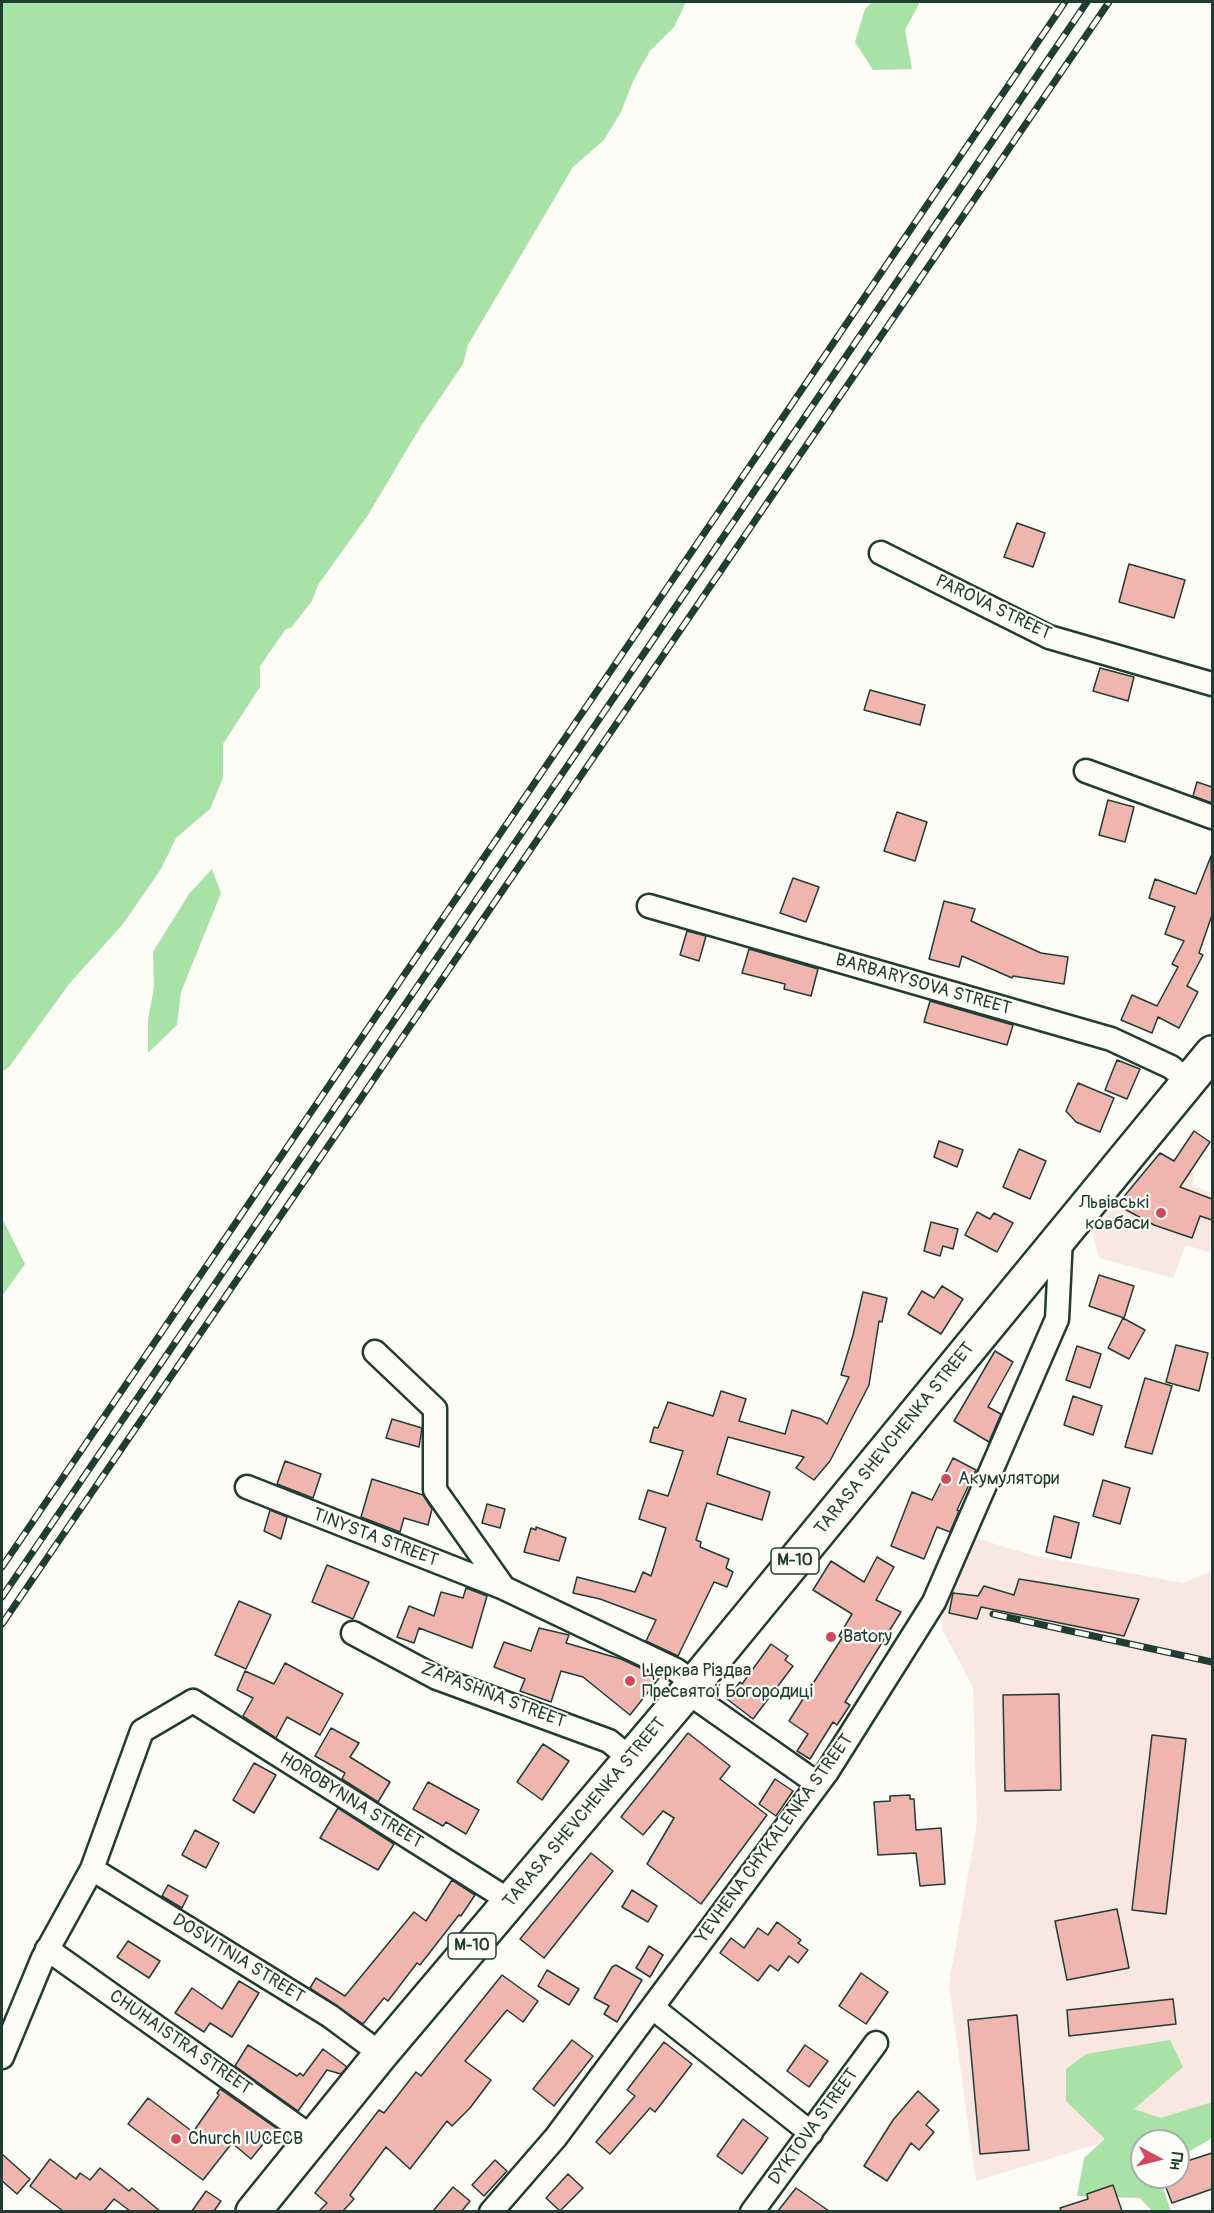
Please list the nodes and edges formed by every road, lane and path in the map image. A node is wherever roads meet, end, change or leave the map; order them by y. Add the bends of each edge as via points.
1 (881, 553) dead end
2 (1212, 684) edge
3 (1086, 771) dead end
4 (1212, 817) edge
5 (650, 906) dead end
6 (1212, 1053) edge
7 (1188, 1082) junction
8 (1061, 1237) junction
9 (375, 1352) dead end
10 (247, 1488) dead end
11 (504, 1588) junction
12 (353, 1633) dead end
13 (691, 1687) junction
14 (631, 1759) junction
15 (818, 1784) junction
16 (92, 1869) junction
17 (510, 1901) junction
18 (47, 1949) junction
19 (652, 2008) junction
20 (876, 2043) dead end
21 (381, 2054) junction
22 (2, 2057) edge
23 (811, 2133) junction
24 (314, 2138) junction
25 (253, 2211) edge
26 (491, 2211) edge
27 (752, 2211) edge

1 - 2 street, PAROVA STREET via 1049,637
3 - 4 street
5 - 7 street, BARBARYSOVA STREET via 1111,1040 1171,1067
6 - 7 main road, TARASA SHEVCHENKA STREET / М-10
7 - 8 main road, TARASA SHEVCHENKA STREET / М-10
8 - 13 main road, TARASA SHEVCHENKA STREET / М-10
8 - 15 street, YEVHENA CHYKALENKA STREET via 1057,1319 934,1602
9 - 11 street, TINYSTA STREET via 435,1409 435,1490
10 - 11 street, TINYSTA STREET
11 - 13 street, TINYSTA STREET via 676,1670
12 - 14 street, ZAPASHNA STREET via 437,1678 609,1741
13 - 14 main road, TARASA SHEVCHENKA STREET / М-10
13 - 15 street, TINYSTA STREET
14 - 17 main road, TARASA SHEVCHENKA STREET / М-10
15 - 19 street, YEVHENA CHYKALENKA STREET
16 - 17 street, HOROBYNNA STREET via 142,1731 193,1701
16 - 18 street
16 - 21 street, DOSVITNIA STREET via 330,2016
17 - 21 main road, TARASA SHEVCHENKA STREET / М-10
18 - 22 street
18 - 24 street, CHUHAISTRA STREET
19 - 23 street
19 - 26 street, YEVHENA CHYKALENKA STREET via 556,2137
20 - 23 street, DYKTOVA STREET
21 - 24 main road, TARASA SHEVCHENKA STREET / М-10
23 - 27 street, DYKTOVA STREET
24 - 25 main road, TARASA SHEVCHENKA STREET / М-10

